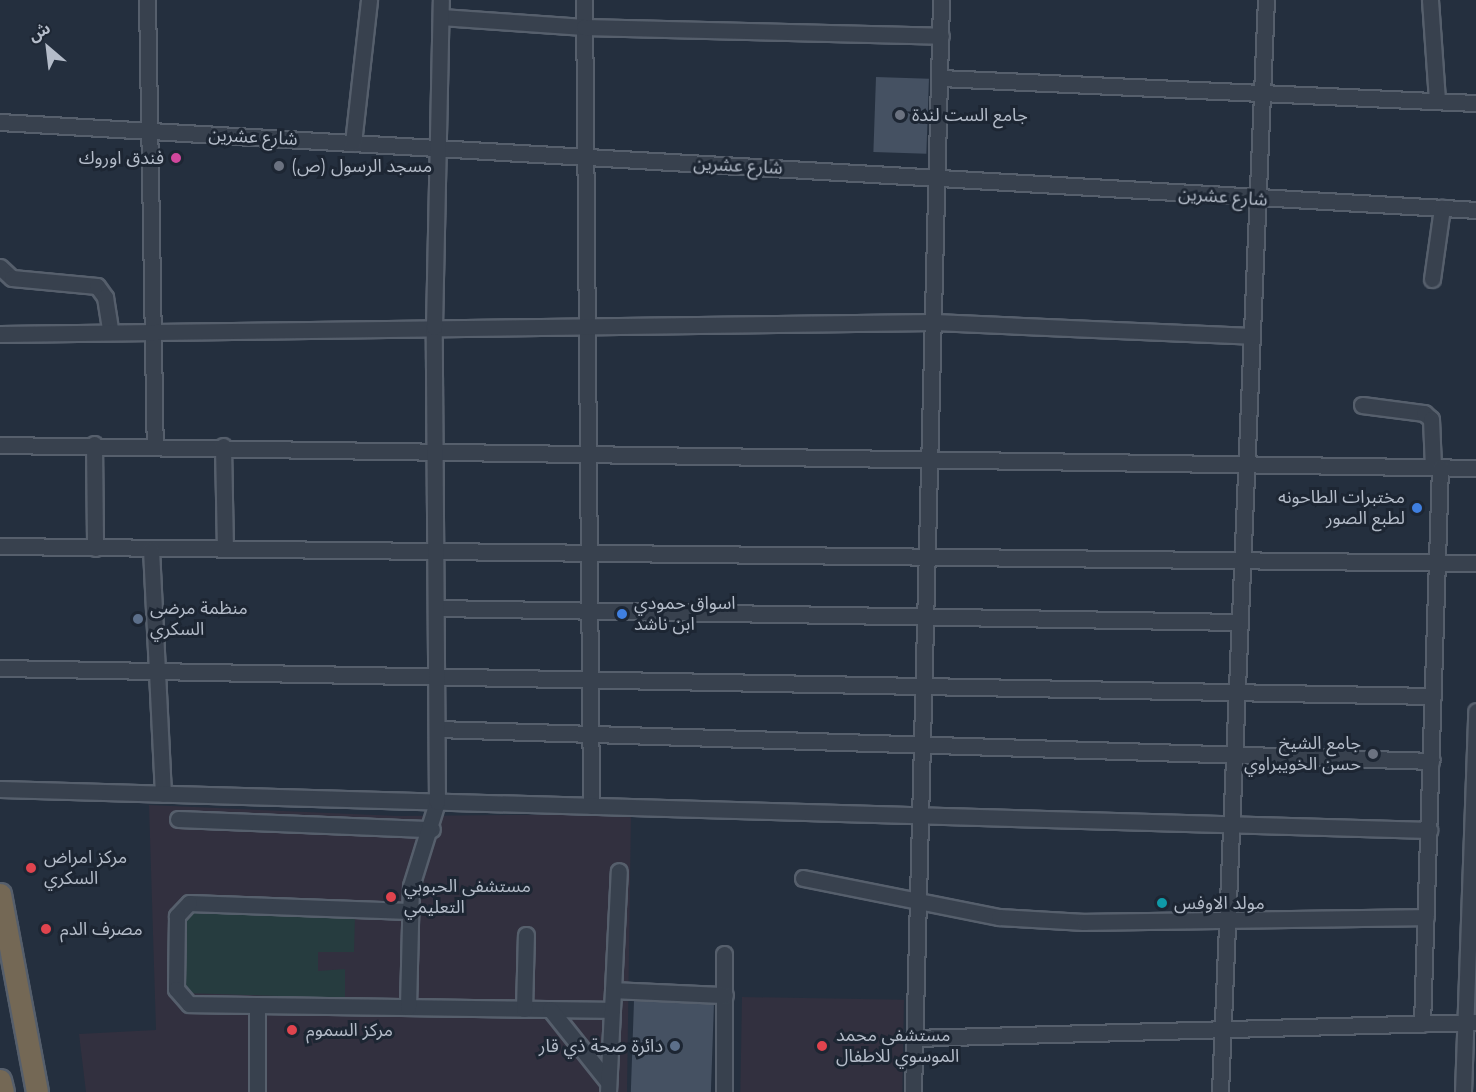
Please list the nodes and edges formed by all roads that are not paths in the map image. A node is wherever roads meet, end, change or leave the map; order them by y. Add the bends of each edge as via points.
1 (147, 0) edge
2 (369, 0) edge
3 (441, 0) edge
4 (584, 0) edge
5 (941, 0) edge
6 (1266, 0) edge
7 (1430, 0) edge
8 (441, 16) junction
9 (584, 27) junction
10 (941, 36) junction
11 (941, 78) junction
12 (1262, 94) junction
13 (1437, 101) junction
14 (1476, 103) edge
15 (0, 122) edge
16 (152, 131) junction
17 (353, 143) junction
18 (440, 148) junction
19 (586, 157) junction
20 (938, 178) junction
21 (1257, 199) junction
22 (1442, 208) junction
23 (1476, 210) edge
24 (0, 267) edge
25 (1432, 279) dead end
26 (934, 322) junction
27 (590, 325) junction
28 (434, 327) junction
29 (155, 329) junction
30 (110, 330) junction
31 (0, 334) edge
32 (1252, 336) junction
33 (1362, 405) dead end
34 (94, 444) junction
35 (0, 445) edge
36 (155, 445) junction
37 (223, 446) junction
38 (435, 450) junction
39 (590, 453) junction
40 (930, 459) junction
41 (1246, 464) junction
42 (1437, 467) junction
43 (1476, 468) edge
44 (0, 546) edge
45 (95, 548) junction
46 (151, 549) junction
47 (225, 549) junction
48 (435, 552) junction
49 (593, 553) junction
50 (928, 557) junction
51 (1242, 560) junction
52 (1437, 562) junction
53 (1476, 563) edge
54 (436, 608) junction
55 (594, 611) junction
56 (927, 617) junction
57 (1240, 622) junction
58 (0, 668) edge
59 (159, 672) junction
60 (436, 677) junction
61 (594, 680) junction
62 (924, 686) junction
63 (1237, 692) junction
64 (1433, 696) junction
65 (1476, 711) edge
66 (437, 729) junction
67 (592, 734) junction
68 (922, 744) junction
69 (1475, 753) edge
70 (1234, 754) junction
71 (1431, 761) junction
72 (0, 789) edge
73 (163, 794) junction
74 (437, 802) junction
75 (591, 806) junction
76 (921, 816) junction
77 (178, 819) dead end
78 (1231, 825) junction
79 (432, 829) junction
80 (1428, 830) junction
81 (619, 871) dead end
82 (803, 878) dead end
83 (0, 894) edge
84 (918, 904) junction
85 (409, 911) junction
86 (1426, 917) junction
87 (1227, 919) junction
88 (526, 935) dead end
89 (724, 954) dead end
90 (613, 990) junction
91 (725, 994) junction
92 (257, 1005) junction
93 (408, 1007) junction
94 (524, 1009) junction
95 (550, 1009) junction
96 (612, 1010) junction
97 (1471, 1022) edge
98 (1422, 1024) junction
99 (1223, 1030) junction
100 (914, 1038) junction
101 (0, 1081) edge
102 (37, 1086) edge
103 (608, 1087) edge
104 (2, 1092) edge
105 (257, 1092) edge
106 (724, 1092) edge
107 (913, 1092) edge
108 (1220, 1092) edge
109 (1463, 1092) edge

1 - 16 street
2 - 17 street
3 - 8 street
4 - 9 street
5 - 10 street
6 - 12 street
7 - 13 street
8 - 9 street
8 - 18 street
9 - 10 street
9 - 19 street
10 - 11 street
11 - 12 street
11 - 20 street
12 - 13 street
12 - 21 street
13 - 14 street
15 - 16 street, شارع عشرين
16 - 17 street, شارع عشرين
16 - 29 street
17 - 18 street, شارع عشرين
18 - 19 street, شارع عشرين
18 - 28 street
19 - 20 street, شارع عشرين
19 - 27 street
20 - 21 street, شارع عشرين
20 - 26 street
21 - 22 street, شارع عشرين
21 - 32 street
22 - 23 street, شارع عشرين
22 - 25 street
24 - 30 street via 12,278 98,286 105,297
26 - 27 street
26 - 32 street
26 - 40 street
27 - 28 street
27 - 39 street
28 - 29 street
28 - 38 street
29 - 30 street
29 - 36 street
30 - 31 street
32 - 41 street
33 - 42 street via 1431,419
34 - 35 street
34 - 36 street
34 - 45 street
36 - 37 street
37 - 38 street
37 - 47 street
38 - 39 street
38 - 48 street
39 - 40 street
39 - 49 street
40 - 41 street
40 - 50 street
41 - 42 street
41 - 51 street
42 - 43 street
42 - 52 street
44 - 45 street
45 - 46 street
46 - 47 street
46 - 59 street
47 - 48 street
48 - 49 street
48 - 54 street
49 - 50 street
49 - 55 street
50 - 51 street
50 - 56 street
51 - 52 street
51 - 57 street
52 - 53 street
52 - 64 street
54 - 55 street
54 - 60 street
55 - 56 street
55 - 61 street
56 - 57 street
56 - 62 street
57 - 63 street
58 - 59 street
59 - 60 street
59 - 73 street
60 - 61 street
60 - 66 street
61 - 62 street
61 - 67 street
62 - 63 street
62 - 68 street
63 - 64 street
63 - 70 street
64 - 71 street
65 - 69 street
66 - 67 street
66 - 74 street
67 - 68 street
67 - 75 street
68 - 70 street
68 - 76 street
69 - 97 street
70 - 71 street
70 - 78 street
71 - 80 street
72 - 73 street
73 - 74 street
74 - 75 street
74 - 79 street
75 - 76 street
76 - 78 street
76 - 84 street
77 - 79 street
78 - 80 street
78 - 87 street
79 - 85 street via 411,886
80 - 86 street
81 - 90 street
82 - 84 street
83 - 102 highway
84 - 87 street via 1084,922
84 - 100 street
85 - 92 street via 201,900 182,908 179,996 189,1004
85 - 93 street
86 - 87 street
86 - 98 street
87 - 99 street
88 - 94 street
89 - 91 street
90 - 91 street
90 - 96 street
91 - 106 street
92 - 93 street
92 - 105 street
93 - 94 street
94 - 95 street
95 - 96 street
95 - 103 street
96 - 103 street
97 - 98 street
97 - 109 street
98 - 99 street
99 - 100 street
99 - 108 street
100 - 107 street
101 - 104 highway

